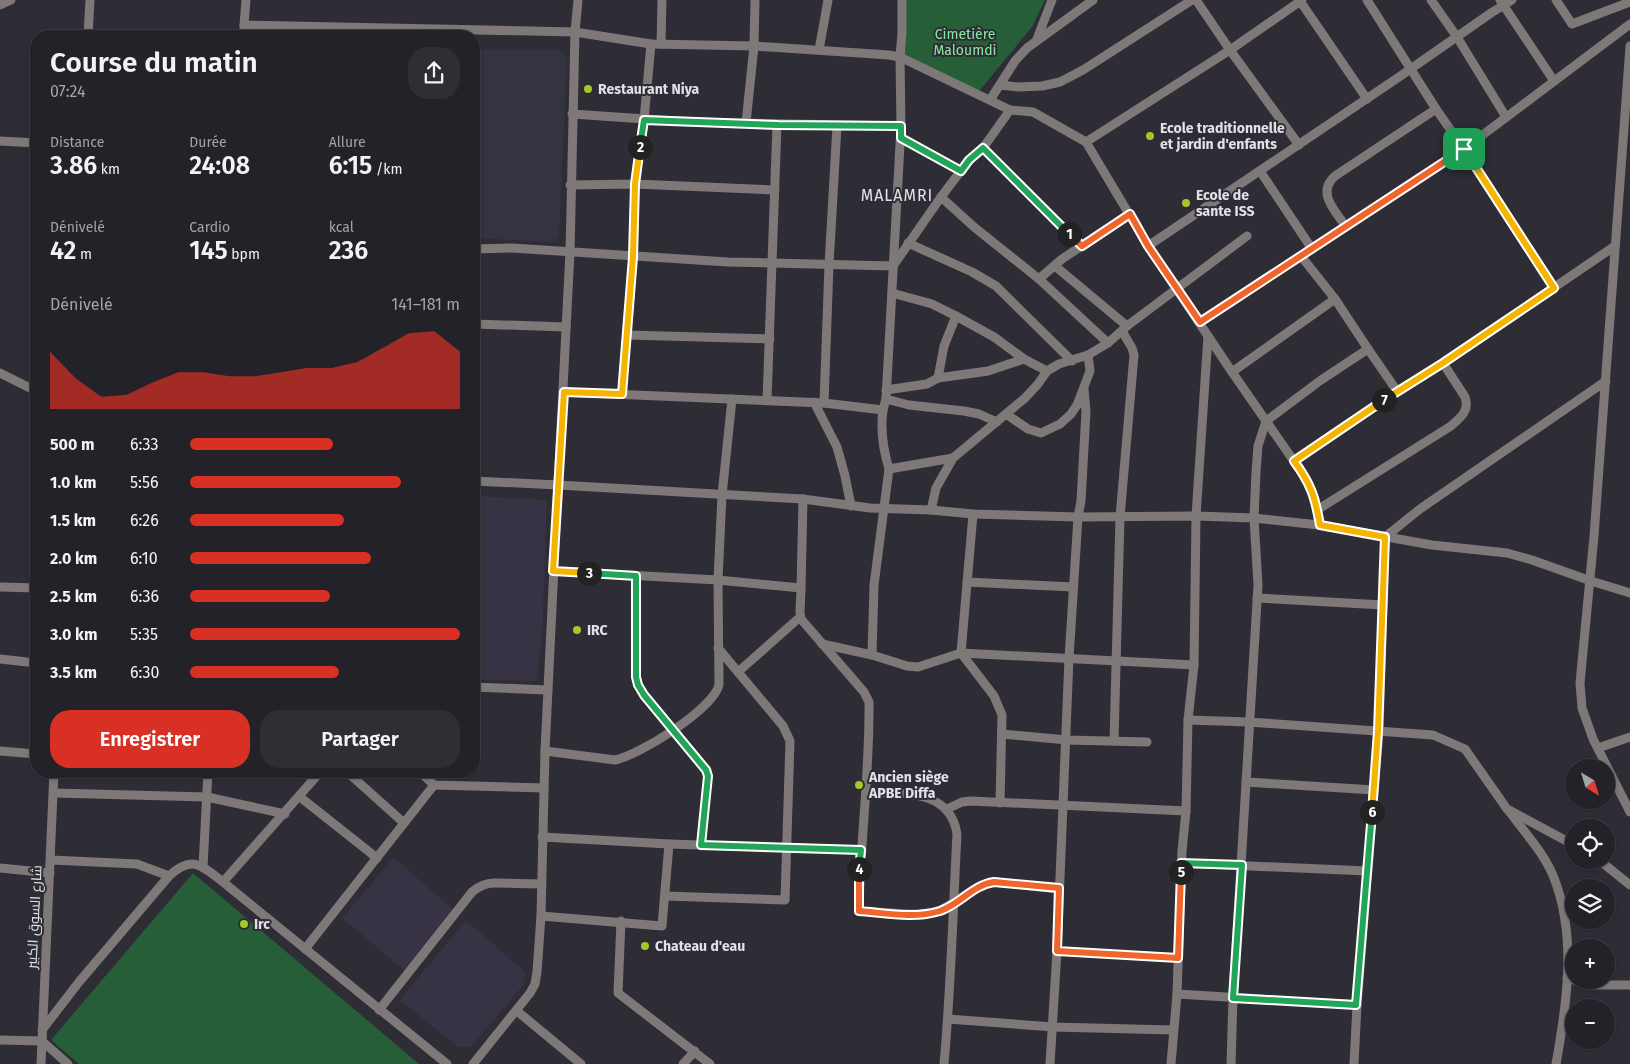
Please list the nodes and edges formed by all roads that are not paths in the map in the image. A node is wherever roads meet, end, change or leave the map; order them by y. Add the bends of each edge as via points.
1 (11, 0) edge
2 (90, 0) edge
3 (246, 0) edge
4 (578, 0) edge
5 (662, 0) edge
6 (755, 0) edge
7 (828, 0) edge
8 (902, 0) edge
9 (1052, 0) edge
10 (1093, 0) edge
11 (1192, 0) edge
12 (1196, 0) edge
13 (1367, 0) edge
14 (1431, 0) edge
15 (1512, 0) edge
16 (1556, 0) edge
17 (1301, 1) edge
18 (1630, 2) edge
19 (1502, 3) edge
20 (0, 5) edge
21 (1630, 24) edge
22 (244, 25) junction
23 (88, 30) edge
24 (244, 30) edge
25 (575, 32) junction
26 (1457, 36) junction
27 (1037, 40) junction
28 (651, 44) junction
29 (661, 44) junction
30 (754, 46) junction
31 (1630, 46) edge
32 (818, 50) junction
33 (1230, 50) junction
34 (900, 57) junction
35 (1410, 69) junction
36 (1554, 81) junction
37 (1000, 85) junction
38 (1367, 99) junction
39 (990, 100) junction
40 (1010, 110) junction
41 (1436, 110) junction
42 (572, 114) junction
43 (1506, 117) junction
44 (644, 120) junction
45 (746, 123) junction
46 (778, 125) junction
47 (837, 126) junction
48 (901, 126) junction
49 (901, 138) junction
50 (0, 142) edge
51 (1086, 142) junction
52 (30, 143) edge
53 (1299, 145) junction
54 (983, 148) junction
55 (1464, 149) junction
56 (961, 171) junction
57 (1260, 171) junction
58 (635, 184) junction
59 (570, 185) junction
60 (776, 190) junction
61 (941, 197) junction
62 (1130, 214) junction
63 (1346, 227) junction
64 (1247, 236) dead end
65 (908, 243) junction
66 (1082, 246) junction
67 (1148, 246) junction
68 (1615, 246) junction
69 (480, 249) edge
70 (1312, 249) junction
71 (570, 252) junction
72 (1300, 256) junction
73 (633, 257) junction
74 (773, 264) junction
75 (829, 265) junction
76 (893, 266) junction
77 (1054, 266) junction
78 (1039, 279) junction
79 (1176, 288) junction
80 (1554, 288) junction
81 (892, 293) junction
82 (1335, 300) junction
83 (956, 316) junction
84 (1200, 322) junction
85 (480, 324) edge
86 (566, 327) junction
87 (1125, 328) junction
88 (626, 335) junction
89 (1208, 336) junction
90 (770, 339) junction
91 (1108, 343) junction
92 (1368, 349) junction
93 (1088, 355) junction
94 (1024, 359) junction
95 (1072, 361) junction
96 (1443, 363) junction
97 (1048, 371) junction
98 (1232, 372) junction
99 (0, 373) edge
100 (938, 378) junction
101 (1606, 381) junction
102 (30, 388) edge
103 (1084, 389) junction
104 (1397, 391) junction
105 (564, 392) junction
106 (622, 394) junction
107 (886, 394) junction
108 (732, 399) junction
109 (767, 400) junction
110 (814, 402) junction
111 (824, 403) junction
112 (883, 410) junction
113 (1006, 414) junction
114 (1266, 421) junction
115 (997, 422) junction
116 (953, 458) junction
117 (1294, 461) junction
118 (889, 469) junction
119 (480, 481) edge
120 (558, 485) junction
121 (722, 495) junction
122 (803, 499) junction
123 (851, 506) junction
124 (885, 508) junction
125 (931, 510) junction
126 (1317, 510) junction
127 (973, 514) junction
128 (1196, 516) junction
129 (1078, 517) junction
130 (1120, 517) junction
131 (1254, 518) junction
132 (1320, 525) junction
133 (1385, 537) junction
134 (553, 571) junction
135 (636, 576) junction
136 (718, 580) junction
137 (1591, 581) junction
138 (967, 582) junction
139 (0, 587) edge
140 (1073, 587) junction
141 (30, 588) edge
142 (801, 588) junction
143 (1630, 593) edge
144 (1257, 598) junction
145 (1383, 605) junction
146 (800, 617) junction
147 (822, 644) junction
148 (718, 648) junction
149 (961, 653) junction
150 (872, 655) junction
151 (1069, 658) junction
152 (0, 659) edge
153 (30, 662) edge
154 (1116, 662) junction
155 (1194, 665) junction
156 (738, 672) junction
157 (480, 687) edge
158 (548, 690) junction
159 (1188, 720) junction
160 (1249, 722) junction
161 (674, 730) junction
162 (1378, 731) junction
163 (1002, 734) junction
164 (1630, 737) edge
165 (1067, 740) junction
166 (1114, 741) junction
167 (1147, 742) dead end
168 (1598, 748) junction
169 (0, 751) edge
170 (545, 751) junction
171 (30, 754) edge
172 (54, 778) edge
173 (208, 778) edge
174 (315, 778) edge
175 (354, 778) edge
176 (426, 778) edge
177 (1246, 782) junction
178 (434, 785) junction
179 (544, 788) junction
180 (1374, 790) junction
181 (866, 792) junction
182 (54, 793) junction
183 (300, 796) junction
184 (207, 797) junction
185 (1000, 803) junction
186 (1063, 806) junction
187 (947, 809) junction
188 (1507, 809) junction
189 (1186, 811) junction
190 (1630, 812) edge
191 (285, 814) junction
192 (404, 822) junction
193 (542, 837) junction
194 (1565, 840) edge
195 (669, 844) junction
196 (701, 845) junction
197 (788, 847) junction
198 (861, 850) junction
199 (377, 858) junction
200 (51, 860) junction
201 (1181, 863) junction
202 (1242, 865) junction
203 (203, 867) junction
204 (0, 868) edge
205 (1610, 869) edge
206 (1367, 871) junction
207 (50, 873) junction
208 (169, 876) junction
209 (224, 882) junction
210 (540, 884) junction
211 (1630, 885) edge
212 (1059, 888) junction
213 (665, 896) junction
214 (954, 904) junction
215 (541, 916) junction
216 (621, 922) junction
217 (1566, 939) edge
218 (305, 949) junction
219 (1057, 951) junction
220 (1178, 958) junction
221 (1615, 985) edge
222 (1630, 985) edge
223 (1566, 989) edge
224 (1177, 994) junction
225 (1233, 998) junction
226 (1356, 1005) junction
227 (379, 1010) junction
228 (517, 1011) junction
229 (948, 1019) junction
230 (1053, 1027) junction
231 (42, 1030) junction
232 (1173, 1030) junction
233 (0, 1040) edge
234 (42, 1041) junction
235 (695, 1052) junction
236 (41, 1064) edge
237 (68, 1064) edge
238 (447, 1064) edge
239 (473, 1064) edge
240 (581, 1064) edge
241 (683, 1064) edge
242 (710, 1064) edge
243 (944, 1064) edge
244 (1050, 1064) edge
245 (1171, 1064) edge
246 (1231, 1064) edge
247 (1354, 1064) edge
248 (1556, 1064) edge

1 - 20 street
2 - 23 street
3 - 22 street
4 - 25 street
5 - 29 street
6 - 30 street
7 - 32 street
8 - 34 street
9 - 27 street
10 - 27 street
11 - 37 street via 1060,82 1042,86
12 - 33 street
13 - 35 street
14 - 26 street
15 - 19 street
16 - 18 street via 1572,24
17 - 33 street
17 - 38 street
19 - 26 street
19 - 36 street
21 - 36 street
22 - 24 street
22 - 25 street
25 - 28 street
25 - 42 street
26 - 35 street
26 - 43 street
27 - 37 street via 1015,61
28 - 29 street
28 - 44 street
29 - 30 street
30 - 32 street
30 - 45 street
31 - 68 street
32 - 34 street
33 - 51 street
33 - 53 street
34 - 39 street
34 - 48 street
35 - 38 street
35 - 41 street
36 - 43 street
37 - 39 street
38 - 53 street
39 - 40 street
40 - 51 street via 1033,112
40 - 54 street
41 - 55 street
41 - 63 street via 1328,182 1328,198
42 - 44 street
42 - 59 street
43 - 55 street
44 - 45 street
44 - 58 street
45 - 46 street
46 - 47 street
46 - 60 street
47 - 48 street
47 - 75 street
48 - 49 street
49 - 56 street
49 - 76 street
50 - 52 street
51 - 62 street
53 - 57 street
54 - 56 street
54 - 66 street
55 - 63 street
55 - 80 street
56 - 61 street
57 - 67 street
57 - 70 street
58 - 59 street
58 - 60 street
58 - 73 street
59 - 71 street
60 - 74 street
61 - 65 street
61 - 78 street
62 - 66 street
62 - 67 street
63 - 70 street
64 - 79 street
65 - 76 street
65 - 95 street via 986,279
66 - 77 street
67 - 79 street
68 - 80 street
68 - 101 street
69 - 71 street
70 - 72 street
71 - 73 street
71 - 86 street
72 - 82 street
72 - 84 street
73 - 74 street
73 - 88 street
74 - 75 street
74 - 90 street
75 - 76 street
75 - 111 street
76 - 81 street
77 - 78 street
77 - 87 street
78 - 91 street
79 - 84 street
79 - 87 street
80 - 96 street
81 - 83 street via 932,304
81 - 107 street
82 - 92 street
82 - 98 street
83 - 94 street via 994,337
83 - 100 street via 944,346
84 - 89 street
85 - 86 street
86 - 105 street
87 - 91 street
87 - 130 street via 1134,355
88 - 90 street
88 - 106 street
89 - 98 street
89 - 128 street
90 - 109 street
91 - 93 street
92 - 104 street
92 - 114 street
93 - 95 street
93 - 103 street via 1090,371
94 - 97 street
94 - 100 street via 988,371
95 - 97 street
96 - 104 street
96 - 126 street via 1466,397 1467,410 1451,426
97 - 113 street via 1032,391
98 - 114 street
99 - 102 street
100 - 107 street
101 - 133 street
101 - 137 street
103 - 113 street via 1070,414 1060,424 1041,433
103 - 129 street via 1086,412
104 - 117 street
105 - 106 street
105 - 120 street
106 - 108 street
107 - 112 street
107 - 115 street via 909,405 972,412
108 - 109 street
108 - 121 street
109 - 110 street
110 - 111 street
110 - 123 street via 837,447
111 - 112 street
112 - 118 street via 881,428
113 - 115 street
114 - 117 street
114 - 131 street via 1258,446
115 - 116 street
116 - 118 street
116 - 125 street via 936,488
117 - 126 street via 1307,480
118 - 124 street
119 - 120 street
120 - 121 street
120 - 134 street
121 - 122 street
121 - 136 street
122 - 123 street
122 - 142 street
123 - 124 street
124 - 125 street
124 - 150 street via 874,585
125 - 127 street
126 - 132 street
127 - 129 street
127 - 138 street
128 - 130 street
128 - 131 street
128 - 155 street
129 - 130 street
129 - 140 street
130 - 154 street
131 - 132 street
131 - 144 street
132 - 133 street
133 - 137 street via 1507,553
133 - 145 street
134 - 135 street
134 - 158 street
135 - 136 street
135 - 161 street via 636,677 644,695
136 - 142 street
136 - 148 street
137 - 143 street
137 - 168 street via 1580,683 1582,708
138 - 140 street
138 - 149 street
139 - 141 street
140 - 151 street
142 - 146 street
144 - 145 street
144 - 160 street
145 - 162 street
146 - 147 street
146 - 156 street
147 - 150 street
147 - 181 street via 867,696
148 - 156 street
148 - 161 street via 715,695
149 - 150 street via 918,667
149 - 151 street
149 - 163 street via 997,702 1002,715
151 - 154 street
151 - 165 street
152 - 153 street
154 - 155 street
154 - 166 street
155 - 159 street
156 - 197 street via 788,734
157 - 158 street
158 - 170 street
159 - 160 street
159 - 189 street
160 - 162 street
160 - 177 street
161 - 170 street via 635,753 615,760
161 - 196 street via 703,764 708,776
162 - 180 street
162 - 188 street via 1433,735 1465,749
163 - 165 street
163 - 185 street
164 - 168 street
165 - 166 street
165 - 186 street
166 - 167 street
168 - 190 street
169 - 171 street
170 - 179 street
172 - 182 street, شارع السوق الكبير
173 - 184 street
174 - 183 street
175 - 192 street
176 - 178 street
177 - 180 street
177 - 202 street
178 - 179 street
178 - 192 street
179 - 193 street
180 - 206 street
181 - 187 street via 912,794 938,802
181 - 198 street
182 - 184 street
182 - 200 street, شارع السوق الكبير
183 - 191 street
183 - 199 street
184 - 191 street
184 - 203 street
185 - 186 street
185 - 187 street via 962,802
186 - 189 street
186 - 212 street
187 - 214 street via 956,834
188 - 194 street
188 - 217 street via 1544,858 1554,877 1563,908
189 - 201 street
191 - 209 street
192 - 199 street
193 - 195 street
193 - 210 street
195 - 196 street
195 - 213 street
196 - 197 street
197 - 198 street
197 - 213 street via 785,900
198 - 214 street via 859,911 923,914
199 - 218 street
200 - 207 street, شارع السوق الكبير
200 - 208 street via 137,864
201 - 202 street
201 - 220 street
202 - 206 street
202 - 225 street
203 - 208 street via 189,863
203 - 209 street
204 - 207 street
205 - 211 street
206 - 226 street
207 - 231 street, شارع السوق الكبير
208 - 231 street
209 - 218 street
210 - 215 street
210 - 227 street via 487,883 472,892
212 - 214 street via 994,882 980,886
212 - 219 street
213 - 216 street via 662,926
214 - 229 street
215 - 216 street
215 - 228 street via 535,984
216 - 235 street via 618,993
218 - 227 street
219 - 220 street
219 - 230 street
220 - 224 street
221 - 222 street
223 - 248 street
224 - 225 street
224 - 232 street
225 - 226 street
225 - 246 street
226 - 247 street
227 - 238 street
228 - 239 street
228 - 240 street
229 - 230 street
229 - 243 street
230 - 232 street
230 - 244 street
231 - 234 street, شارع السوق الكبير
232 - 245 street
233 - 234 street
234 - 236 street, شارع السوق الكبير
234 - 237 street
235 - 241 street
235 - 242 street

